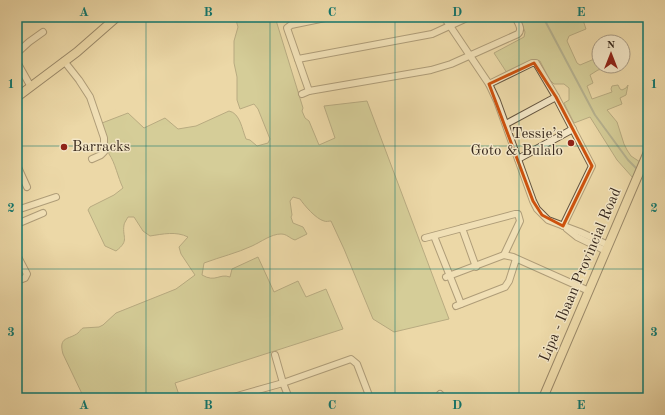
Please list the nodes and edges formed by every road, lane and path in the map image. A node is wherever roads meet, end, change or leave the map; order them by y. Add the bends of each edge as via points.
1 (118, 17) edge
2 (330, 17) edge
3 (444, 17) edge
4 (469, 17) edge
5 (515, 17) edge
6 (450, 26) junction
7 (43, 32) dead end
8 (17, 53) edge
9 (470, 56) junction
10 (298, 59) junction
11 (64, 61) junction
12 (17, 62) edge
13 (489, 84) junction
14 (31, 87) junction
15 (309, 91) junction
16 (302, 94) dead end
17 (17, 97) edge
18 (556, 97) junction
19 (506, 124) junction
20 (573, 129) junction
21 (648, 152) edge
22 (92, 158) dead end
23 (518, 159) junction
24 (17, 166) edge
25 (27, 187) dead end
26 (56, 197) dead end
27 (17, 210) edge
28 (43, 213) dead end
29 (17, 224) edge
30 (563, 226) junction
31 (462, 228) junction
32 (434, 236) junction
33 (425, 238) dead end
34 (607, 248) junction
35 (504, 255) junction
36 (18, 258) edge
37 (516, 259) junction
38 (476, 267) junction
39 (447, 276) junction
40 (17, 281) edge
41 (589, 291) junction
42 (275, 355) dead end
43 (283, 383) junction
44 (230, 398) edge
45 (289, 398) edge
46 (370, 398) edge
47 (543, 398) edge

1 - 11 main road
2 - 10 street via 287,28
3 - 6 street
4 - 6 street
5 - 9 street via 520,27 518,34
6 - 9 street
6 - 10 street via 432,34
7 - 8 street
9 - 13 street
9 - 15 street via 430,70
10 - 15 street
11 - 14 main road
11 - 22 street via 86,91 104,138 104,152
12 - 14 street
13 - 18 street via 536,63
13 - 19 street
14 - 17 main road
15 - 16 street
18 - 19 street
18 - 20 street
19 - 23 street
20 - 23 street
20 - 30 street via 592,166
21 - 34 main road, Lipa - Ibaan Provincial Road
23 - 30 street via 537,209 548,220
24 - 25 street
26 - 27 street
28 - 29 street
30 - 34 street via 577,237
31 - 32 street
31 - 35 street via 518,214 520,221
31 - 38 street
32 - 33 street
32 - 39 street
34 - 41 main road, Lipa - Ibaan Provincial Road
35 - 37 street
35 - 38 street
36 - 40 street via 27,274 25,278
37 - 39 street via 505,287 458,305
37 - 41 street
38 - 39 street
41 - 47 main road, Lipa - Ibaan Provincial Road
42 - 43 street
43 - 44 street
43 - 45 street
43 - 46 street via 351,359 357,364

